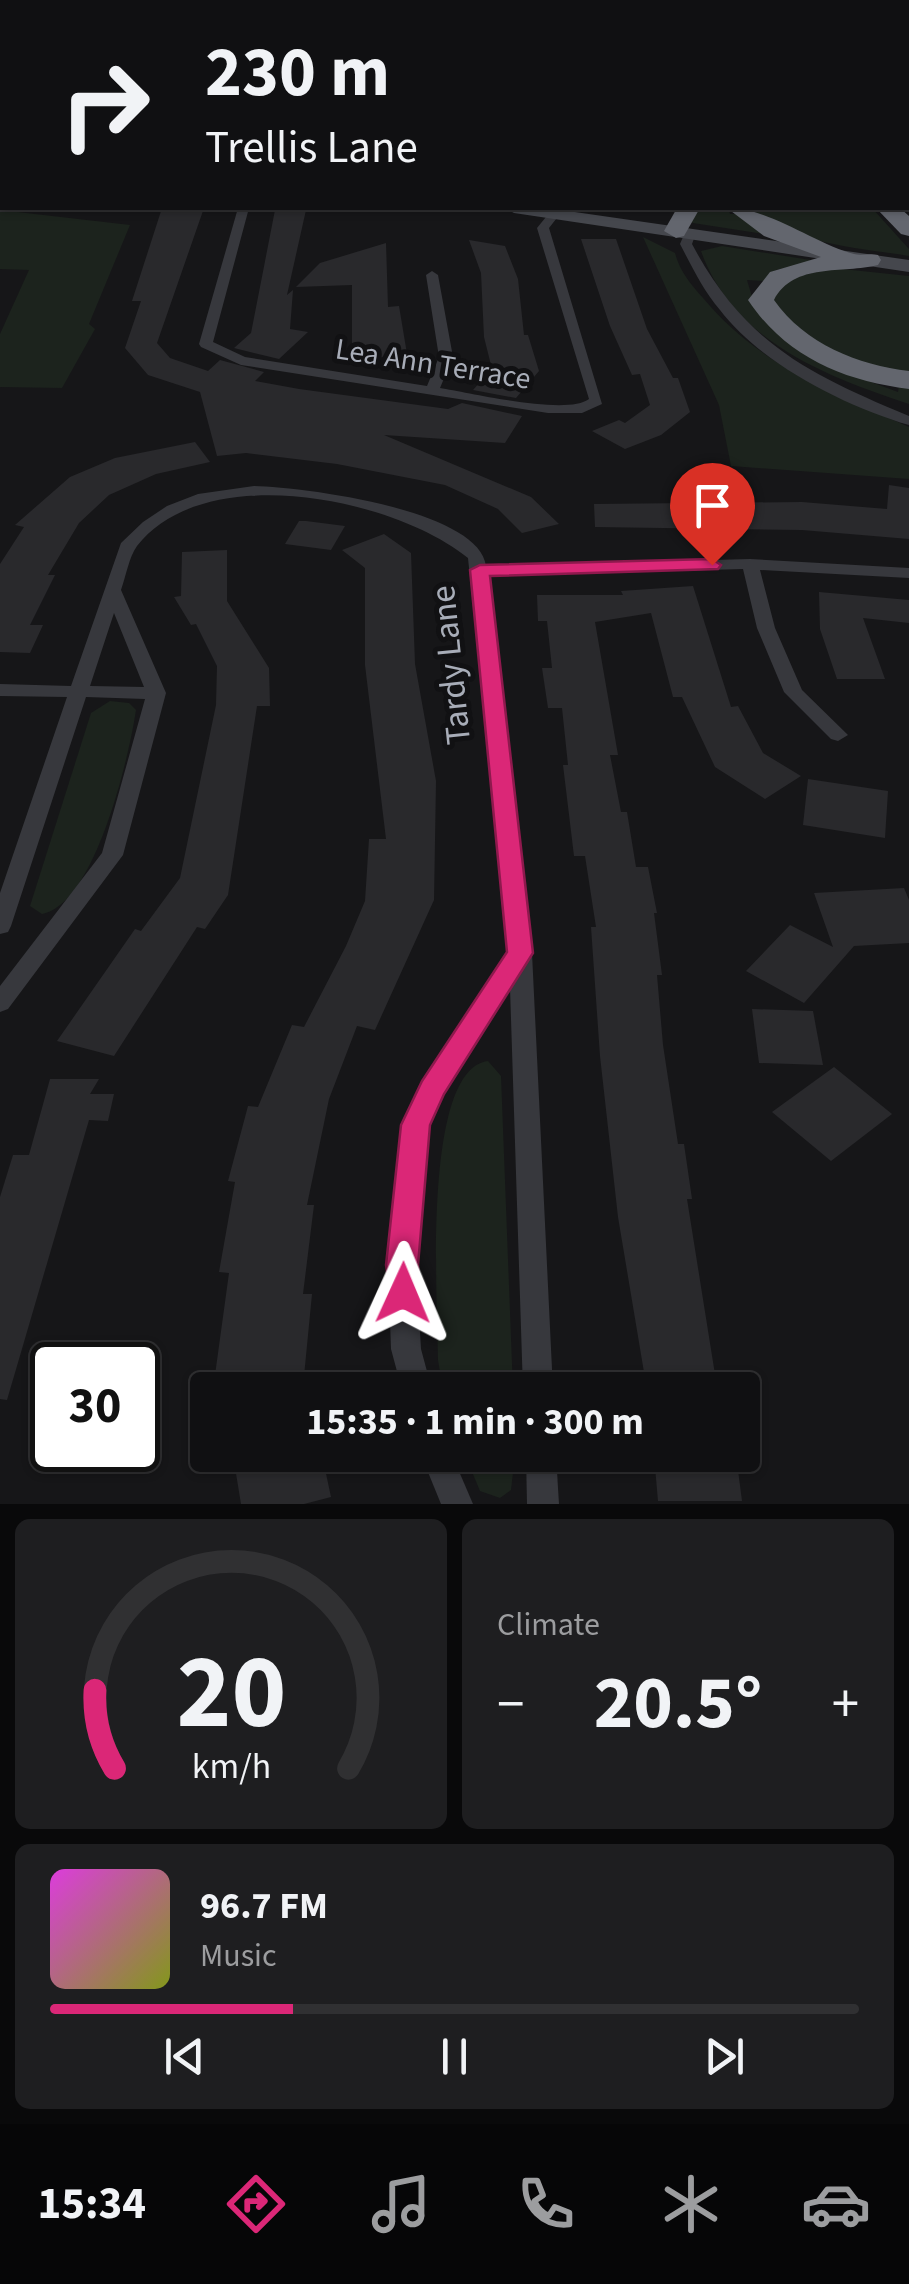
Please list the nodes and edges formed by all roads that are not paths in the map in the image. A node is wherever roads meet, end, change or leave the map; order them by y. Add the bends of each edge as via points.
1 (242, 210) edge
2 (527, 210) edge
3 (688, 210) edge
4 (742, 210) edge
5 (554, 214) junction
6 (682, 232) junction
7 (840, 255) junction
8 (869, 260) junction
9 (909, 266) edge
10 (432, 275) dead end
11 (811, 375) junction
12 (909, 380) edge
13 (431, 392) junction
14 (909, 409) edge
15 (909, 422) edge
16 (750, 564) junction
17 (480, 570) junction
18 (909, 573) edge
19 (113, 590) junction
20 (0, 690) edge
21 (77, 692) junction
22 (156, 693) junction
23 (838, 735) dead end
24 (0, 926) edge
25 (520, 953) junction
26 (0, 1004) edge
27 (412, 1372) edge
28 (537, 1372) edge
29 (443, 1472) edge
30 (542, 1472) edge
31 (457, 1504) edge
32 (543, 1504) edge

1 - 13 street, Lea Ann Terrace via 206,344 242,361
2 - 5 main road
3 - 6 highway
4 - 7 highway via 772,231
5 - 6 main road
5 - 13 street, Lea Ann Terrace via 543,228 595,404 561,410
6 - 7 main road
6 - 11 street via 721,310
7 - 8 main road
8 - 9 main road
8 - 12 highway via 784,274 766,286 762,300 778,322 837,362
10 - 13 street via 446,357
11 - 14 street
11 - 15 street
16 - 17 street
16 - 18 street
16 - 23 street via 766,628 794,692
17 - 19 street, Tardy Lane via 476,556 449,532 404,513 291,490 246,490 177,506 145,524 127,547
17 - 25 street, Tardy Lane
19 - 21 street, Tardy Lane
19 - 22 street
20 - 21 street
21 - 22 street
21 - 24 street, Tardy Lane
22 - 26 street via 112,856
25 - 27 street via 416,1125 402,1265
25 - 28 street, Tardy Lane
29 - 31 street
30 - 32 street

